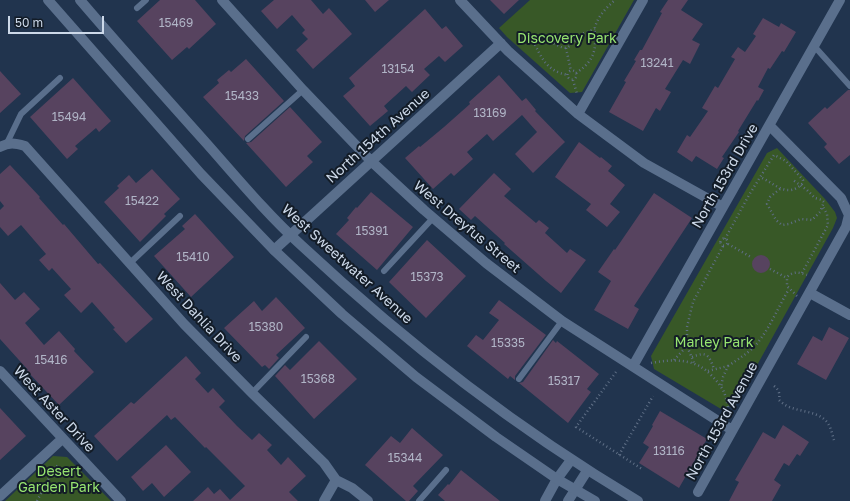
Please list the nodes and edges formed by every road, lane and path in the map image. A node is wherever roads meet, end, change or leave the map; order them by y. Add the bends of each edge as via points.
1 (48, 0) edge
2 (80, 0) edge
3 (146, 0) edge
4 (222, 0) edge
5 (460, 0) edge
6 (615, 0) edge
7 (643, 0) edge
8 (840, 0) edge
9 (137, 8) dead end
10 (595, 29) junction
11 (533, 40) junction
12 (518, 41) dead end
13 (501, 43) junction
14 (815, 47) junction
15 (566, 48) junction
16 (571, 71) junction
17 (576, 73) junction
18 (568, 75) junction
19 (60, 78) dead end
20 (573, 80) junction
21 (850, 86) edge
22 (303, 90) junction
23 (577, 94) dead end
24 (578, 114) junction
25 (770, 126) junction
26 (248, 140) dead end
27 (8, 144) edge
28 (371, 161) junction
29 (760, 177) junction
30 (793, 180) dead end
31 (801, 185) junction
32 (780, 188) junction
33 (723, 207) junction
34 (823, 207) junction
35 (180, 216) dead end
36 (433, 218) junction
37 (291, 234) junction
38 (725, 239) junction
39 (728, 244) junction
40 (723, 246) junction
41 (274, 250) junction
42 (750, 257) dead end
43 (130, 263) junction
44 (770, 269) dead end
45 (384, 272) dead end
46 (802, 273) junction
47 (809, 276) dead end
48 (787, 278) junction
49 (789, 289) junction
50 (810, 293) junction
51 (797, 296) dead end
52 (850, 315) edge
53 (562, 321) junction
54 (306, 337) dead end
55 (687, 347) junction
56 (692, 358) junction
57 (674, 360) junction
58 (651, 363) dead end
59 (694, 364) junction
60 (633, 366) junction
61 (728, 366) junction
62 (714, 369) junction
63 (0, 371) edge
64 (707, 371) junction
65 (616, 372) dead end
66 (520, 379) dead end
67 (774, 386) dead end
68 (721, 387) junction
69 (252, 393) junction
70 (653, 396) dead end
71 (729, 411) dead end
72 (732, 430) junction
73 (62, 439) junction
74 (834, 440) dead end
75 (619, 455) junction
76 (571, 460) junction
77 (58, 465) dead end
78 (642, 469) dead end
79 (446, 470) dead end
80 (588, 471) junction
81 (336, 480) junction
82 (557, 480) junction
83 (575, 489) junction
84 (698, 492) dead end
85 (0, 496) edge
86 (37, 501) edge
87 (121, 501) edge
88 (324, 501) edge
89 (368, 501) edge
90 (419, 501) edge
91 (545, 501) edge
92 (568, 501) edge
93 (595, 501) edge
94 (638, 501) edge

1 - 41 street via 201,174
2 - 37 street, West Sweetwater Avenue via 221,161
3 - 9 lane
4 - 22 street, West Dreyfus Street
5 - 13 street
6 - 10 path via 602,13
7 - 24 street
8 - 14 street, North 153rd Drive
10 - 15 path via 582,34
10 - 17 path via 595,46 590,61
11 - 12 path
11 - 15 path
11 - 18 path via 542,60 561,74
13 - 24 street
13 - 28 street, North 154th Avenue
14 - 21 lane
14 - 25 street, North 153rd Drive
15 - 16 path
16 - 17 path
16 - 18 path
17 - 20 path
18 - 20 path
19 - 27 lane via 21,114
20 - 23 path
22 - 26 lane
22 - 28 street, West Dreyfus Street
24 - 33 street via 644,163
25 - 33 street, North 153rd Drive
25 - 50 street, North 153rd Avenue via 841,198 849,215 846,227
27 - 43 street, West Dahlia Drive via 25,146
28 - 36 street, West Dreyfus Street
28 - 37 street, North 154th Avenue
29 - 31 path via 774,155 786,162 800,176 803,180
29 - 32 path
29 - 38 path
30 - 31 path
31 - 32 path via 791,191
31 - 34 path via 815,198 822,200
32 - 34 path via 768,204 776,220 782,225 800,219 812,220
33 - 60 street, North 153rd Drive
34 - 46 path via 828,225
35 - 43 lane
36 - 45 lane
36 - 53 street, West Dreyfus Street via 486,263
37 - 41 street, North 154th Avenue
37 - 76 street, West Sweetwater Avenue via 437,361 483,398
38 - 39 path
38 - 40 path via 721,241
39 - 40 path
39 - 42 path
40 - 55 path via 693,302 687,327
41 - 82 street via 342,314 416,377
43 - 69 street, West Dahlia Drive via 184,324
44 - 48 path
46 - 47 path
46 - 48 path via 792,273
48 - 49 path
49 - 51 path
49 - 61 path via 760,339 744,356
50 - 52 street
50 - 72 street, North 153rd Avenue
53 - 60 street, West Dreyfus Street
53 - 66 lane
54 - 69 lane
55 - 56 path
55 - 57 path
56 - 59 path
56 - 62 path via 701,354 707,355
57 - 58 path
57 - 59 path
59 - 64 path
60 - 72 street, West Dreyfus Street
61 - 62 path
61 - 68 path
62 - 64 path
63 - 73 street, West Aster Drive
64 - 68 path
65 - 75 path via 576,427
67 - 74 path via 780,395 779,400 784,405 822,418 828,423
68 - 71 path
69 - 81 street, West Dahlia Drive via 324,463
70 - 75 path
72 - 84 street, North 153rd Avenue
73 - 85 street
73 - 87 street, West Aster Drive
75 - 78 path
76 - 80 street, West Sweetwater Avenue
76 - 82 street
77 - 86 path
79 - 90 lane
80 - 83 street
80 - 94 street, West Sweetwater Avenue
81 - 88 street
81 - 89 street, West Dahlia Drive via 352,488
82 - 83 street
82 - 91 street
83 - 92 street
83 - 93 street

